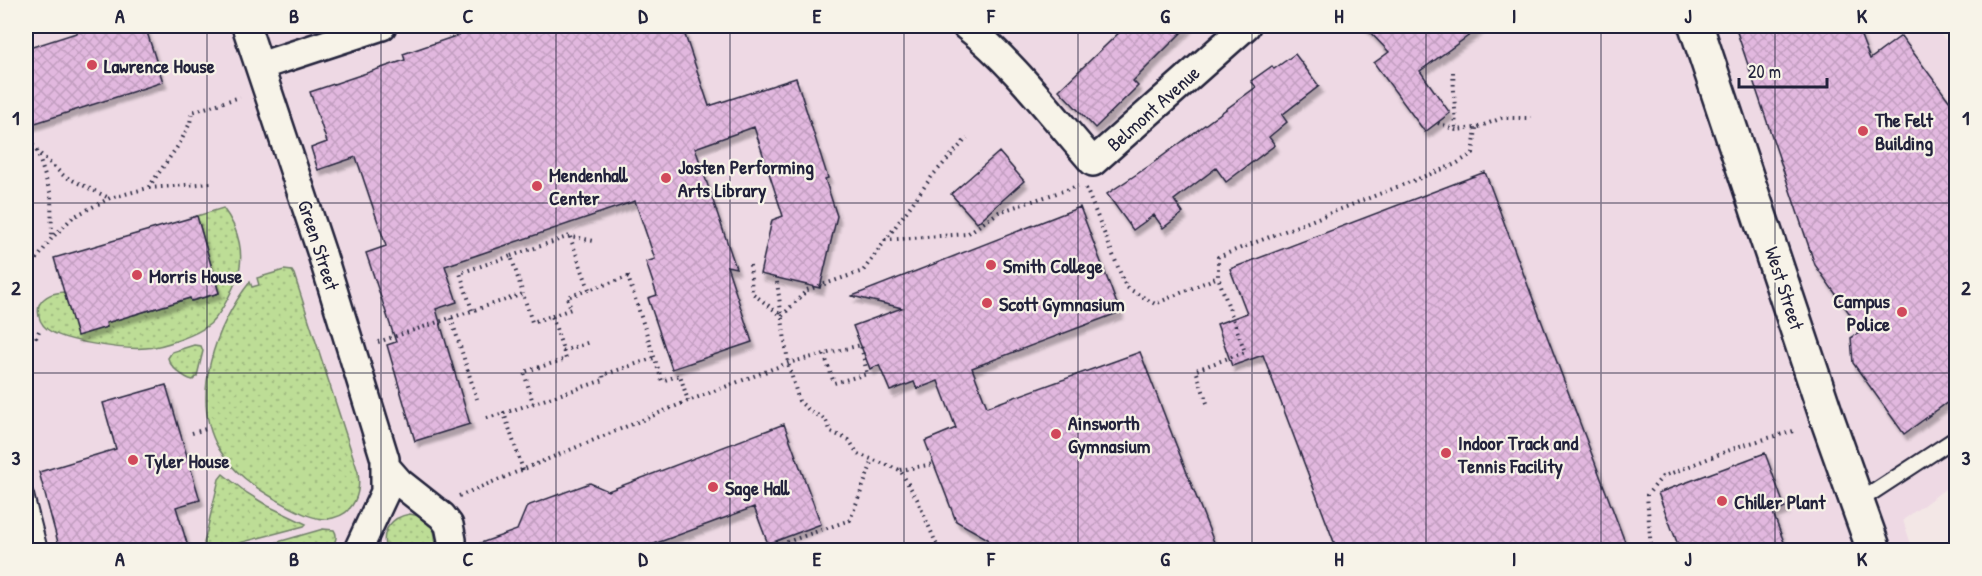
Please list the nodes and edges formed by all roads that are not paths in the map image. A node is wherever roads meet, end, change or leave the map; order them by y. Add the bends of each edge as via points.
1 (246, 26) edge
2 (382, 26) edge
3 (1246, 26) edge
4 (1696, 26) edge
5 (979, 29) edge
6 (260, 66) junction
7 (1956, 438) edge
8 (385, 466) junction
9 (26, 495) edge
10 (1858, 502) junction
11 (365, 546) edge
12 (40, 550) edge
13 (451, 550) edge
14 (1874, 550) edge

1 - 6 street, Green Street
2 - 6 street
3 - 5 street, Belmont Avenue via 1093,162
4 - 10 main road, West Street
6 - 8 street, Green Street via 322,254
7 - 10 lane
8 - 11 street, Green Street via 385,492
8 - 13 street via 442,516 449,525
9 - 12 lane
10 - 14 main road, West Street

